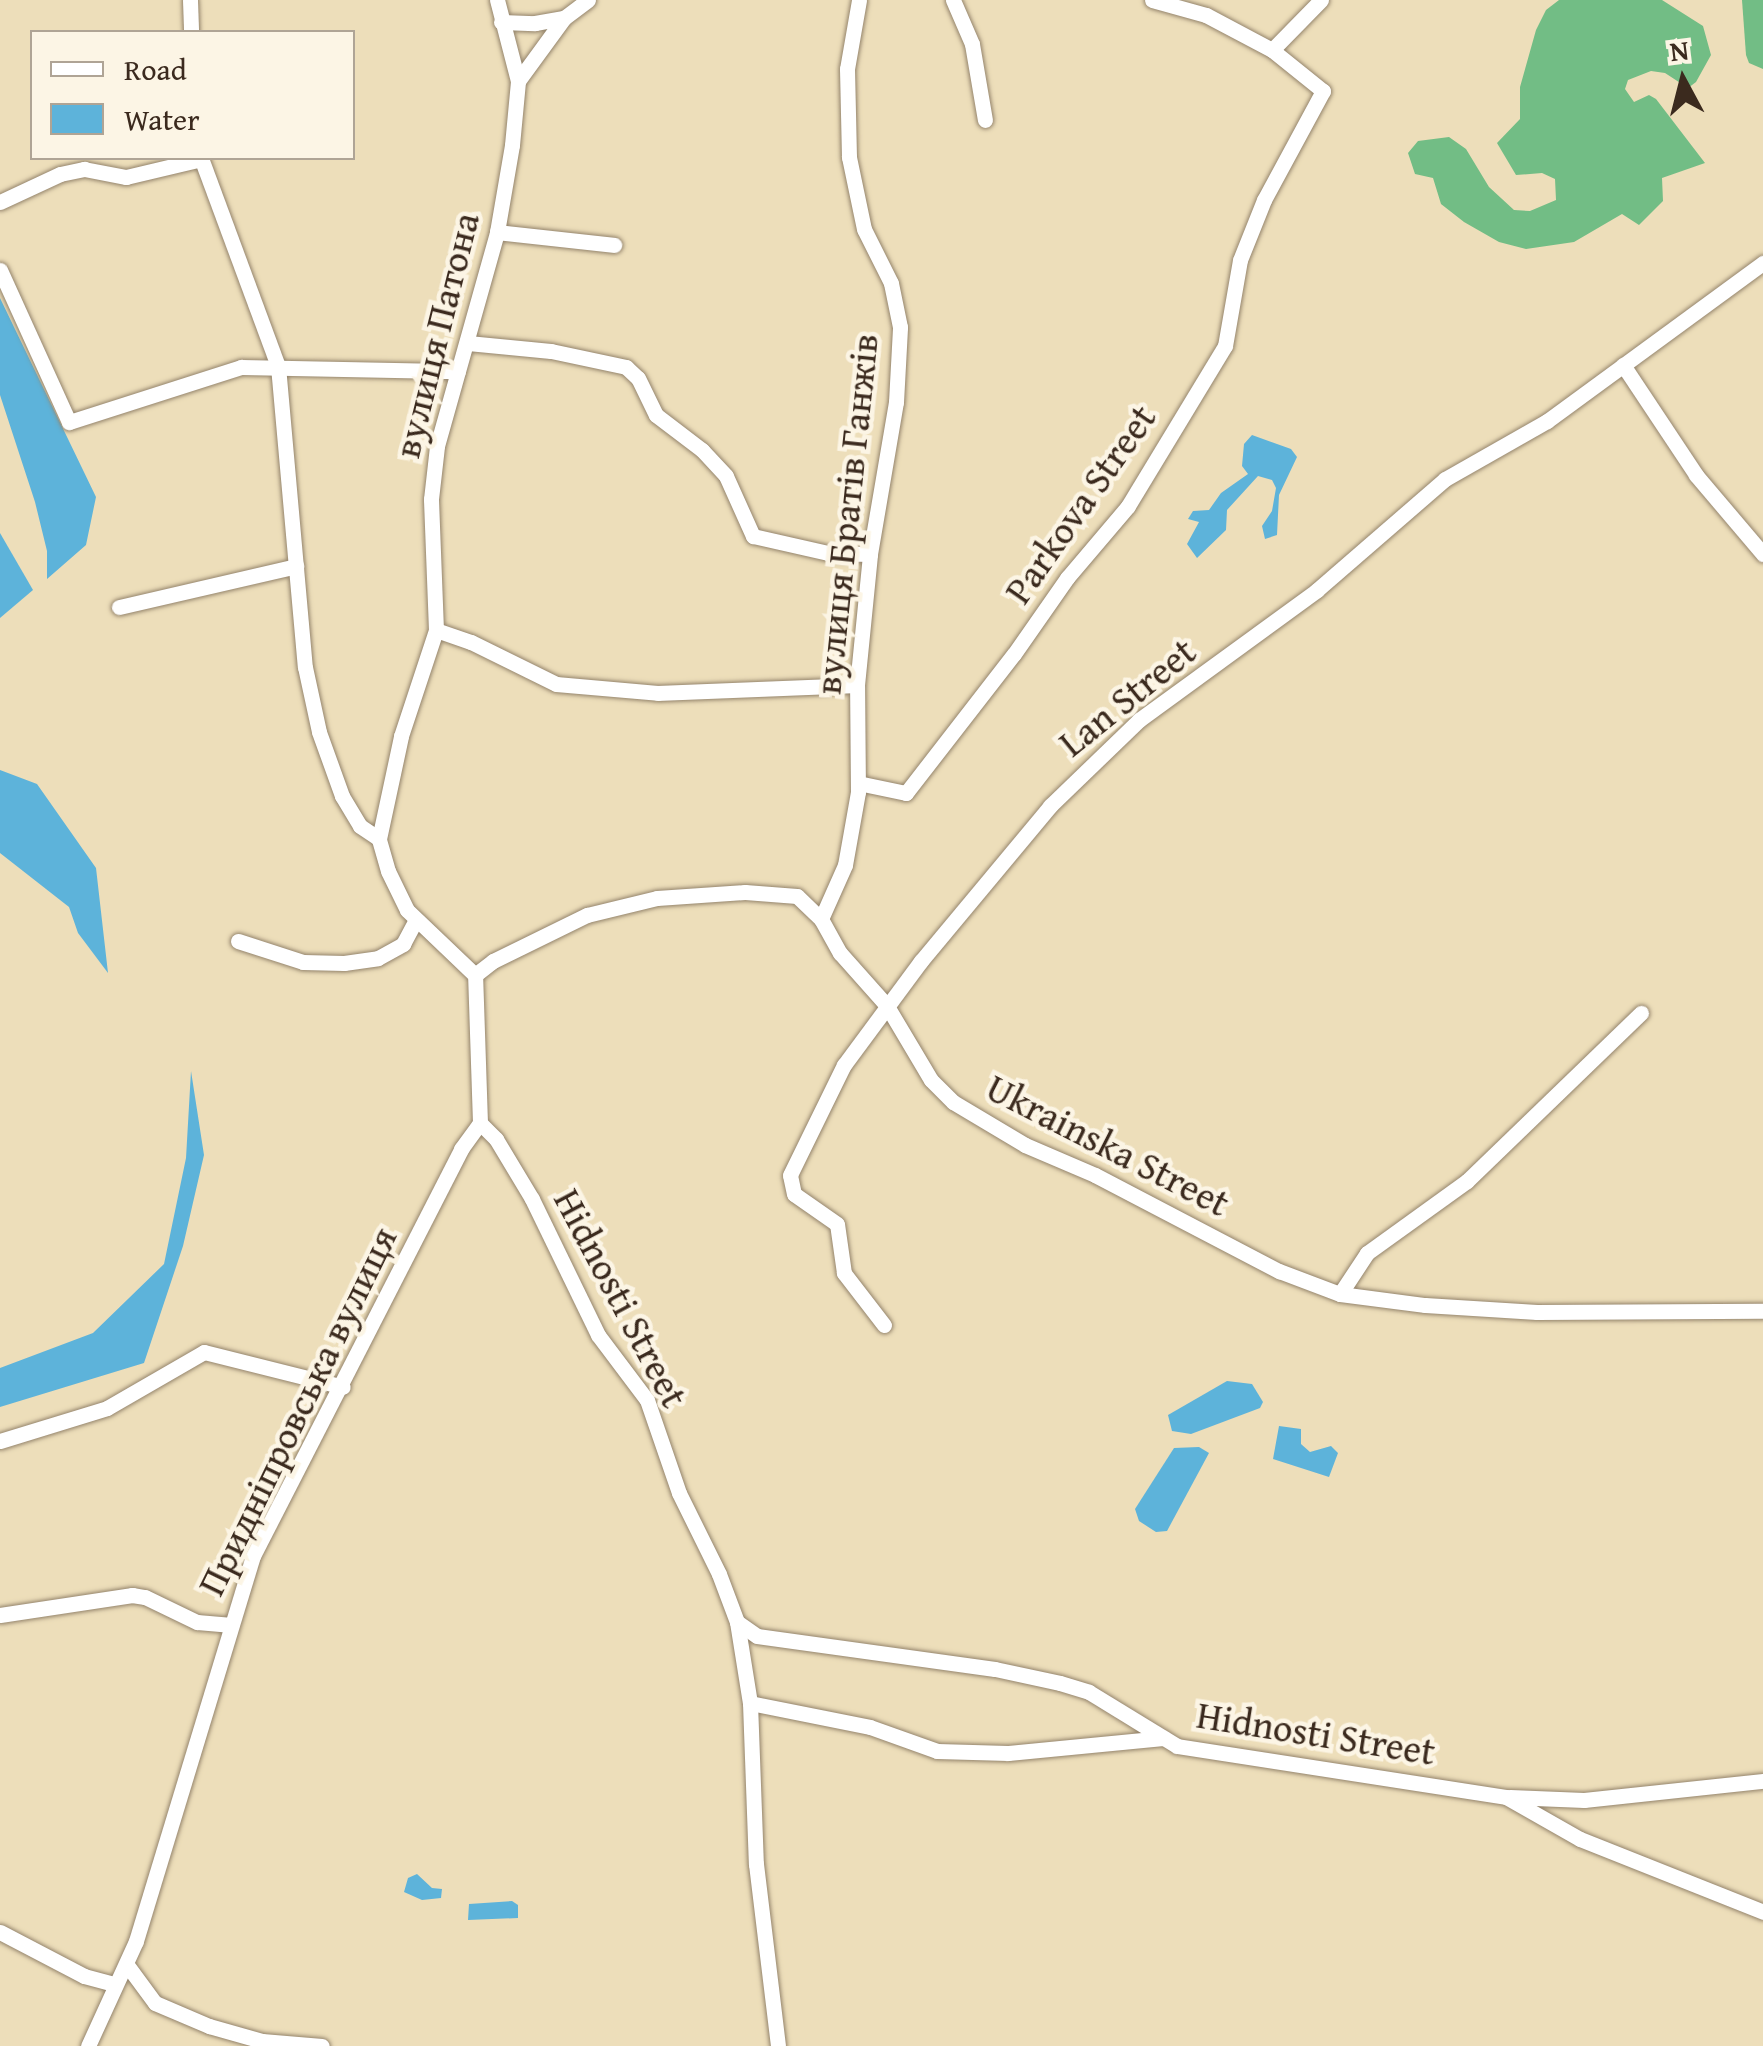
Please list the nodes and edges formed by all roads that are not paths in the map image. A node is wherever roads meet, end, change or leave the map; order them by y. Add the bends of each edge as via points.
1 (190, 0) edge
2 (497, 0) edge
3 (588, 0) edge
4 (860, 0) edge
5 (953, 0) edge
6 (1152, 0) edge
7 (1321, 0) edge
8 (564, 18) junction
9 (501, 22) junction
10 (191, 30) edge
11 (1272, 50) junction
12 (518, 81) junction
13 (986, 120) dead end
14 (194, 160) edge
15 (203, 160) edge
16 (0, 202) edge
17 (496, 232) junction
18 (614, 245) dead end
19 (1763, 262) edge
20 (0, 270) edge
21 (468, 343) junction
22 (278, 366) junction
23 (1623, 366) junction
24 (458, 372) junction
25 (870, 554) junction
26 (1763, 554) edge
27 (296, 566) junction
28 (119, 607) dead end
29 (436, 630) junction
30 (858, 685) junction
31 (858, 784) junction
32 (380, 838) junction
33 (822, 919) junction
34 (416, 920) junction
35 (238, 941) dead end
36 (475, 975) junction
37 (886, 1006) junction
38 (1641, 1013) dead end
39 (480, 1123) junction
40 (1340, 1294) junction
41 (1763, 1311) edge
42 (884, 1326) dead end
43 (342, 1387) junction
44 (0, 1441) edge
45 (0, 1615) edge
46 (737, 1622) junction
47 (229, 1625) junction
48 (750, 1703) junction
49 (1162, 1738) junction
50 (1763, 1781) edge
51 (1506, 1796) junction
52 (1763, 1912) edge
53 (0, 1932) edge
54 (127, 1965) junction
55 (113, 1984) junction
56 (88, 2046) edge
57 (322, 2046) edge
58 (778, 2046) edge

1 - 10 street
2 - 9 street, вулиця Патона
3 - 8 street
4 - 25 street, вулиця Братів Ганжів via 847,69 849,157 864,229 891,283 900,327 896,402
5 - 13 street via 972,44
6 - 11 street via 1206,15
7 - 11 street
8 - 9 street
8 - 12 street, вулиця Патона
9 - 12 street, вулиця Патона
11 - 31 street, Parkova Street via 1323,91 1240,260 1224,346 1128,506 906,792
12 - 17 street, вулиця Патона
14 - 16 street via 126,176 84,169 60,174
15 - 22 street
17 - 18 street
17 - 21 street, вулиця Патона
19 - 23 street, Lan Street
20 - 22 street via 69,422 241,367
21 - 24 street, вулиця Патона
21 - 25 street via 626,367 656,415 726,476 753,536 828,553
22 - 24 street
22 - 27 street
23 - 26 street via 1696,475
23 - 37 street, Lan Street via 1445,479 1317,590 1139,720 1050,806
24 - 29 street, вулиця Патона via 432,499
25 - 30 street, вулиця Братів Ганжів
27 - 28 street
27 - 32 street via 305,668 319,732 342,796 360,826
29 - 30 street via 556,684 658,693
29 - 32 street, вулиця Патона via 401,736
30 - 31 street, вулиця Братів Ганжів
31 - 33 street, вулиця Братів Ганжів via 845,865
32 - 34 street via 396,890
33 - 36 street, Ukrainska Street via 797,896 657,898 587,915
33 - 37 street, Ukrainska Street via 840,953
34 - 35 street via 403,944 378,958 344,963 304,962
34 - 36 street
36 - 39 street
37 - 40 street, Ukrainska Street via 952,1102 1279,1272
37 - 42 street, Lan Street via 844,1065 790,1175 794,1194 836,1224 844,1273
38 - 40 street via 1468,1180 1367,1253
39 - 43 street, Придніпровська вулиця
39 - 46 street, Hidnosti Street via 532,1199 598,1335 647,1400
40 - 41 street, Ukrainska Street via 1538,1312
43 - 44 street via 204,1352 108,1408
43 - 47 street, Придніпровська вулиця via 253,1556
45 - 47 street via 132,1595 196,1622
46 - 48 street, Hidnosti Street
46 - 49 street, Hidnosti Street via 757,1636 1060,1683 1089,1692
47 - 54 street, Придніпровська вулиця
48 - 49 street via 870,1727 936,1751 1008,1753
48 - 58 street, Hidnosti Street via 756,1864
49 - 51 street, Hidnosti Street via 1177,1746
50 - 51 street via 1584,1800
51 - 52 street, Hidnosti Street via 1580,1839
53 - 55 street
54 - 55 street, Придніпровська вулиця
54 - 57 street via 155,2003 210,2026 262,2041
55 - 56 street, Придніпровська вулиця

